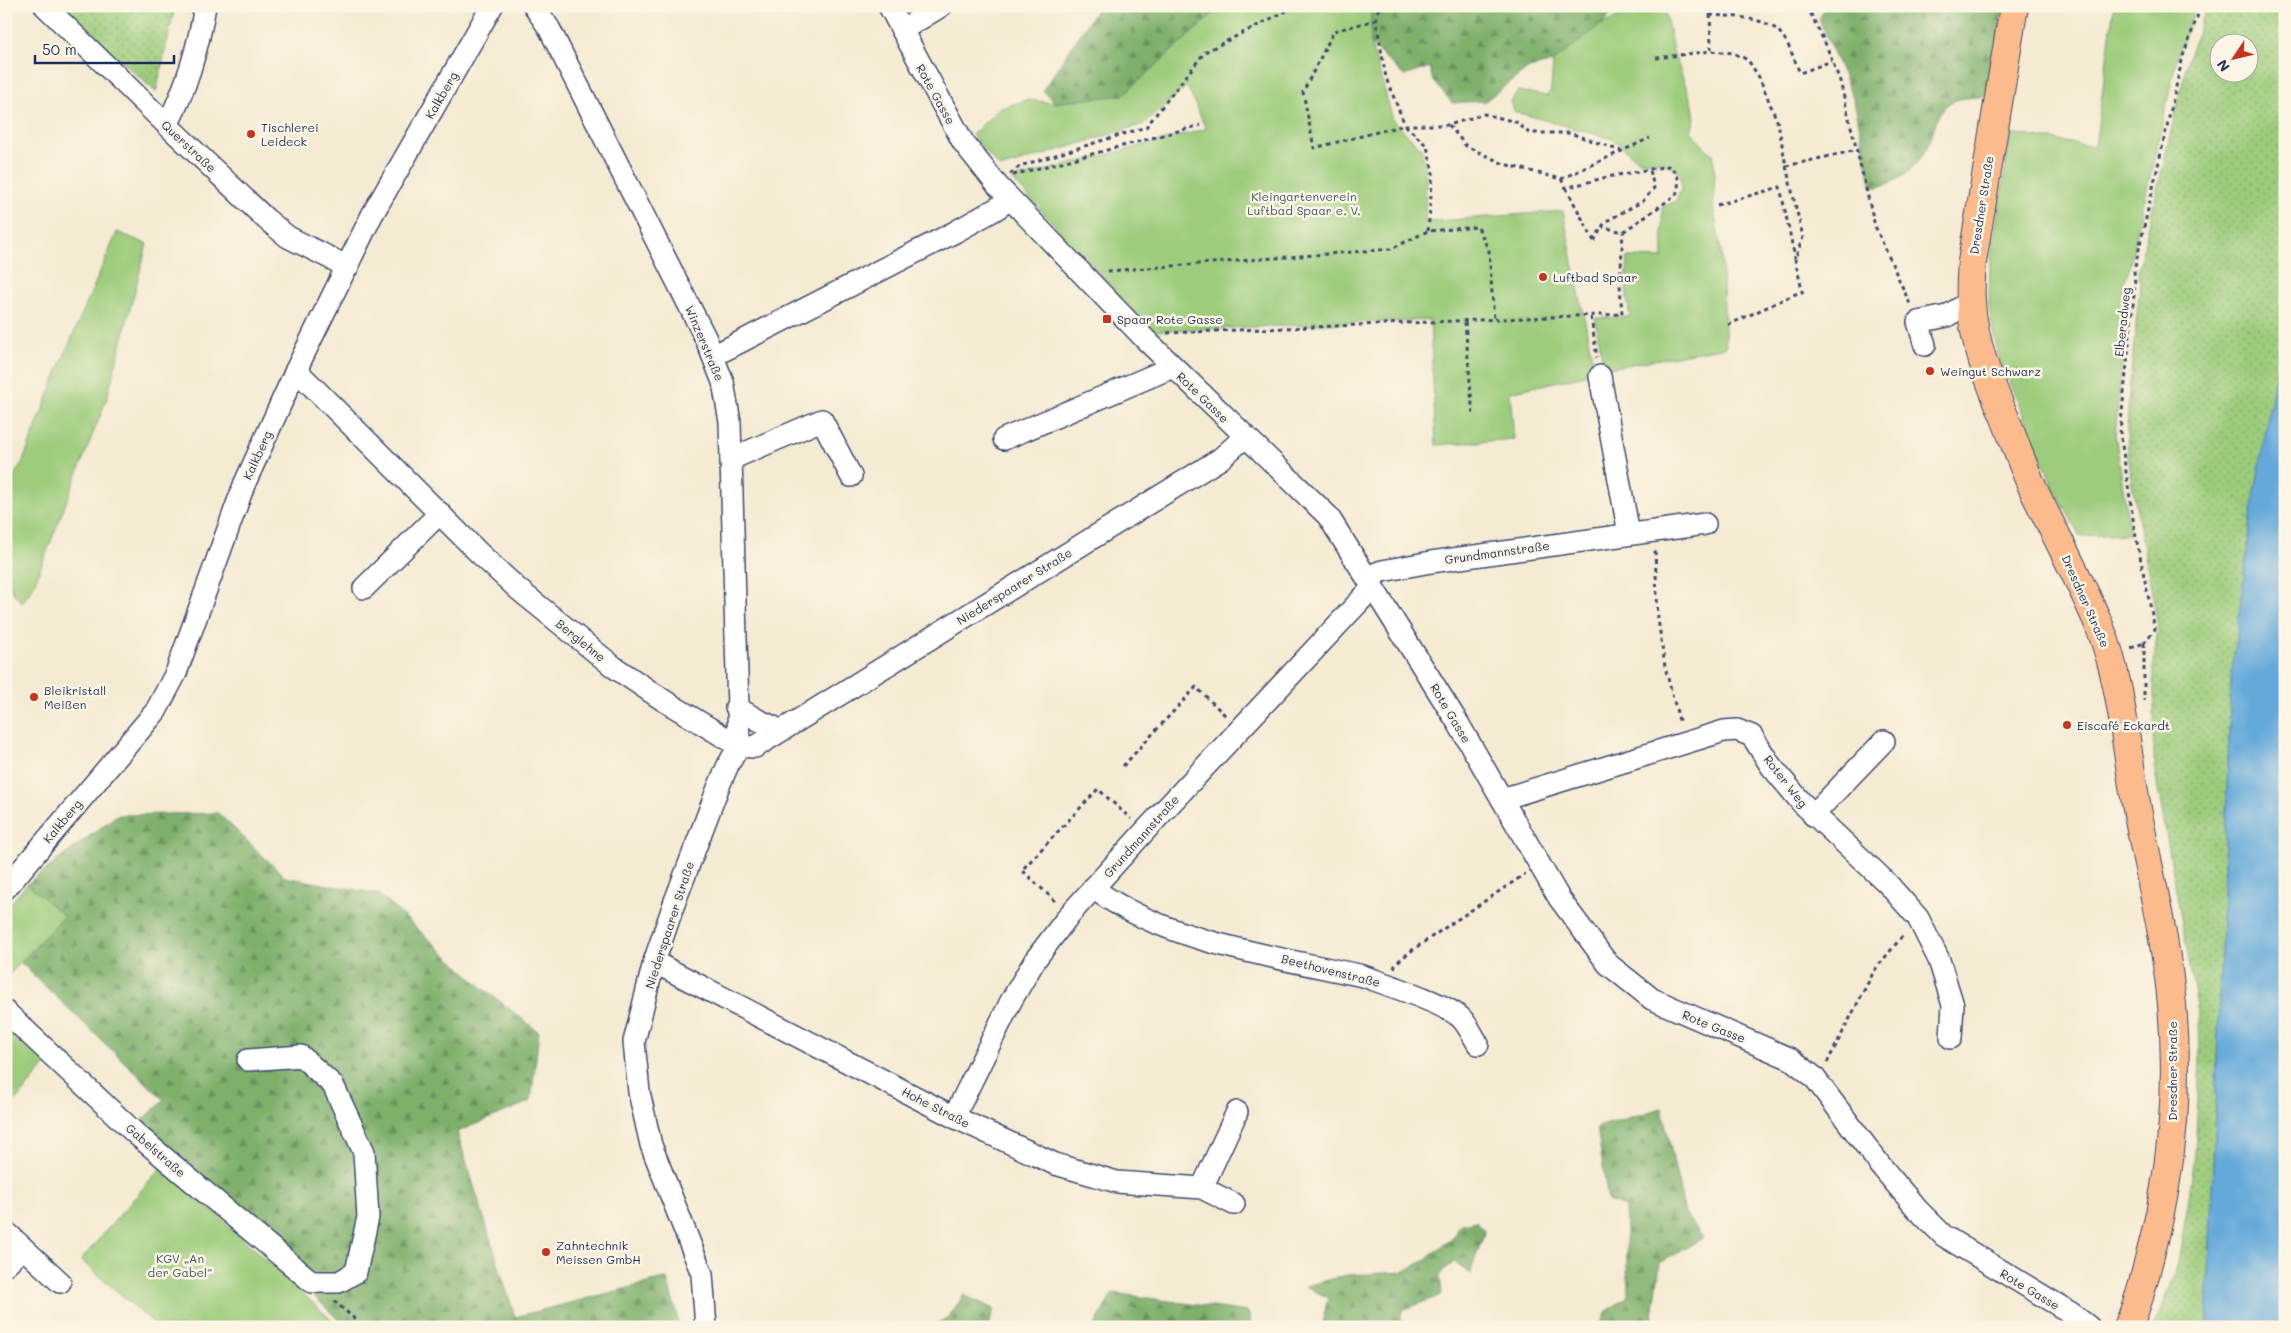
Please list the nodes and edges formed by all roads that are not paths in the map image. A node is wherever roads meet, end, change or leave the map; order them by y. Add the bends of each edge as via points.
1 (45, 6) edge
2 (205, 6) edge
3 (492, 6) edge
4 (534, 6) edge
5 (889, 6) edge
6 (941, 6) edge
7 (2014, 6) edge
8 (902, 30) junction
9 (166, 125) junction
10 (1010, 199) junction
11 (348, 268) junction
12 (1971, 301) junction
13 (1925, 345) dead end
14 (714, 356) junction
15 (1174, 367) junction
16 (296, 370) junction
17 (1600, 376) road end
18 (1245, 437) junction
19 (1004, 439) dead end
20 (731, 459) junction
21 (851, 476) dead end
22 (440, 513) junction
23 (1705, 524) dead end
24 (1628, 534) junction
25 (1370, 582) junction
26 (364, 588) dead end
27 (736, 707) junction
28 (780, 730) junction
29 (1884, 741) dead end
30 (738, 746) junction
31 (1502, 799) junction
32 (1814, 814) junction
33 (6, 888) edge
34 (1093, 888) junction
35 (654, 962) junction
36 (6, 1012) edge
37 (1951, 1038) dead end
38 (1478, 1044) dead end
39 (248, 1060) dead end
40 (1237, 1112) dead end
41 (954, 1116) junction
42 (1202, 1188) junction
43 (1234, 1204) dead end
44 (6, 1232) edge
45 (23, 1248) junction
46 (6, 1264) edge
47 (60, 1282) dead end
48 (706, 1327) edge
49 (2089, 1327) edge
50 (2128, 1327) edge

1 - 9 street, Querstraße
2 - 9 street via 190,74
3 - 11 street, Kalkberg via 372,215
4 - 14 street, Winzerstraße via 549,28
5 - 8 street, Rote Gasse
6 - 8 street
7 - 12 main road, Dresdner Straße via 1972,262
8 - 10 street, Rote Gasse via 963,142
9 - 11 street, Querstraße via 288,237
10 - 14 street via 955,232
10 - 15 street, Rote Gasse
11 - 16 street, Kalkberg
12 - 13 street via 1947,316 1918,322
12 - 50 main road, Dresdner Straße via 1980,354 1993,388 2034,491 2083,589 2110,655 2167,970 2175,1055 2170,1145 2159,1224 2140,1296
14 - 20 street, Winzerstraße via 728,403
15 - 18 street, Rote Gasse
15 - 19 street
16 - 22 street, Berglehne
16 - 33 street, Kalkberg via 244,484 176,673 156,711
17 - 24 street
18 - 25 street, Rote Gasse via 1328,516
18 - 28 street, Niederspaarer Straße via 1220,459
20 - 21 street via 822,420
20 - 27 street, Winzerstraße
22 - 26 street
22 - 30 street, Berglehne via 519,590 599,655 663,700
23 - 24 street, Grundmannstraße
24 - 25 street, Grundmannstraße via 1382,571
25 - 31 street, Rote Gasse
25 - 34 street, Grundmannstraße via 1240,730
27 - 28 street
27 - 30 street, Winzerstraße
28 - 30 street, Niederspaarer Straße via 755,747
29 - 32 street
30 - 35 street, Niederspaarer Straße via 718,788
31 - 32 street, Roter Weg via 1724,731 1737,730 1752,736 1781,779
31 - 49 street, Rote Gasse via 1560,898 1608,964 1652,999 1791,1060 1814,1077 1881,1166 1944,1236
32 - 37 street, Roter Weg via 1887,883 1918,918 1939,960 1953,1005
34 - 38 street, Beethovenstraße via 1125,909 1213,942 1386,984 1449,1010 1461,1018
34 - 41 street, Grundmannstraße via 1035,960
35 - 41 street, Hohe Straße
35 - 48 street, Niederspaarer Straße via 634,1042 639,1092 651,1145 702,1274
36 - 39 street, Gabelstraße via 136,1134 312,1282 340,1282 356,1272 368,1217 364,1152 333,1085 301,1056
40 - 42 street
41 - 42 street, Hohe Straße via 1055,1164 1092,1176 1117,1182
42 - 43 street, Hohe Straße
44 - 45 street
45 - 46 street
45 - 47 street

